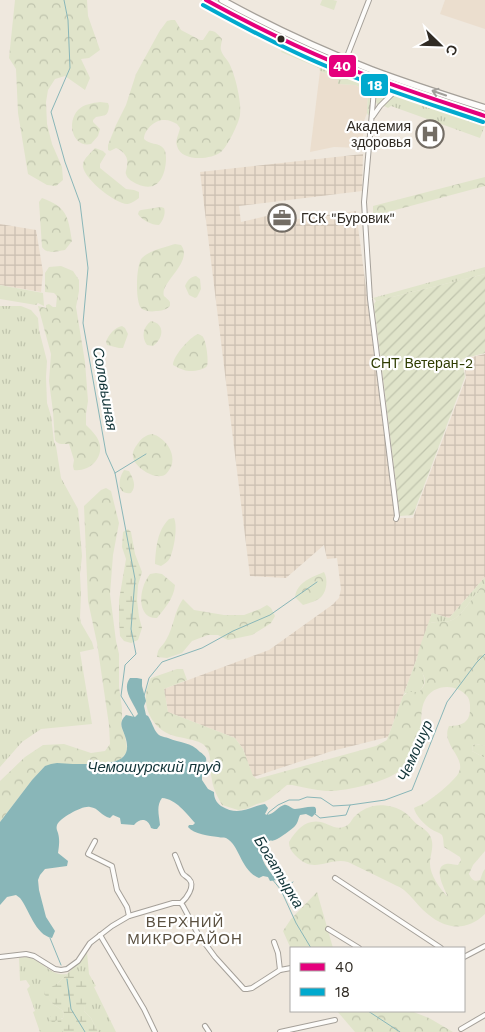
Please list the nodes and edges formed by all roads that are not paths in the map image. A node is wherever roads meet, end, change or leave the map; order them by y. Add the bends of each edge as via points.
1 (206, 0) edge
2 (222, 0) edge
3 (368, 0) edge
4 (317, 47) junction
5 (314, 54) junction
6 (346, 59) junction
7 (373, 70) junction
8 (371, 77) junction
9 (400, 86) junction
10 (485, 108) edge
11 (485, 116) edge
12 (372, 118) junction
13 (396, 519) dead end
14 (95, 841) dead end
15 (175, 855) dead end
16 (335, 878) dead end
17 (180, 903) junction
18 (129, 916) junction
19 (328, 929) dead end
20 (100, 935) junction
21 (274, 942) dead end
22 (485, 946) edge
23 (357, 947) edge
24 (439, 947) edge
25 (0, 957) edge
26 (465, 957) edge
27 (290, 968) edge
28 (280, 970) junction
29 (485, 1015) edge
30 (335, 1020) dead end
31 (206, 1026) dead end
32 (305, 1026) junction
33 (461, 1029) dead end
34 (155, 1032) edge
35 (209, 1032) edge
36 (280, 1032) edge
37 (306, 1032) edge

1 - 5 main road
2 - 4 main road
3 - 6 street
4 - 5 main road
4 - 6 main road
5 - 8 main road
6 - 7 main road
7 - 8 main road
10 -> 7 main road
8 - 9 main road
8 - 12 street via 374,86
9 - 11 main road
9 - 12 street
12 - 13 street via 364,202 370,299
14 - 18 street via 88,854 112,866 117,890 128,907
15 - 17 street via 182,873 191,882 190,892
16 - 24 street
17 - 18 street
17 - 28 street via 215,957 244,989 252,988
18 - 20 street
19 - 23 street
20 - 25 street via 68,969 55,969 26,954
20 - 34 street
21 - 28 street
22 - 26 street
27 - 28 street
29 - 33 street
30 - 32 street
31 - 35 street
32 - 36 street
32 - 37 street

